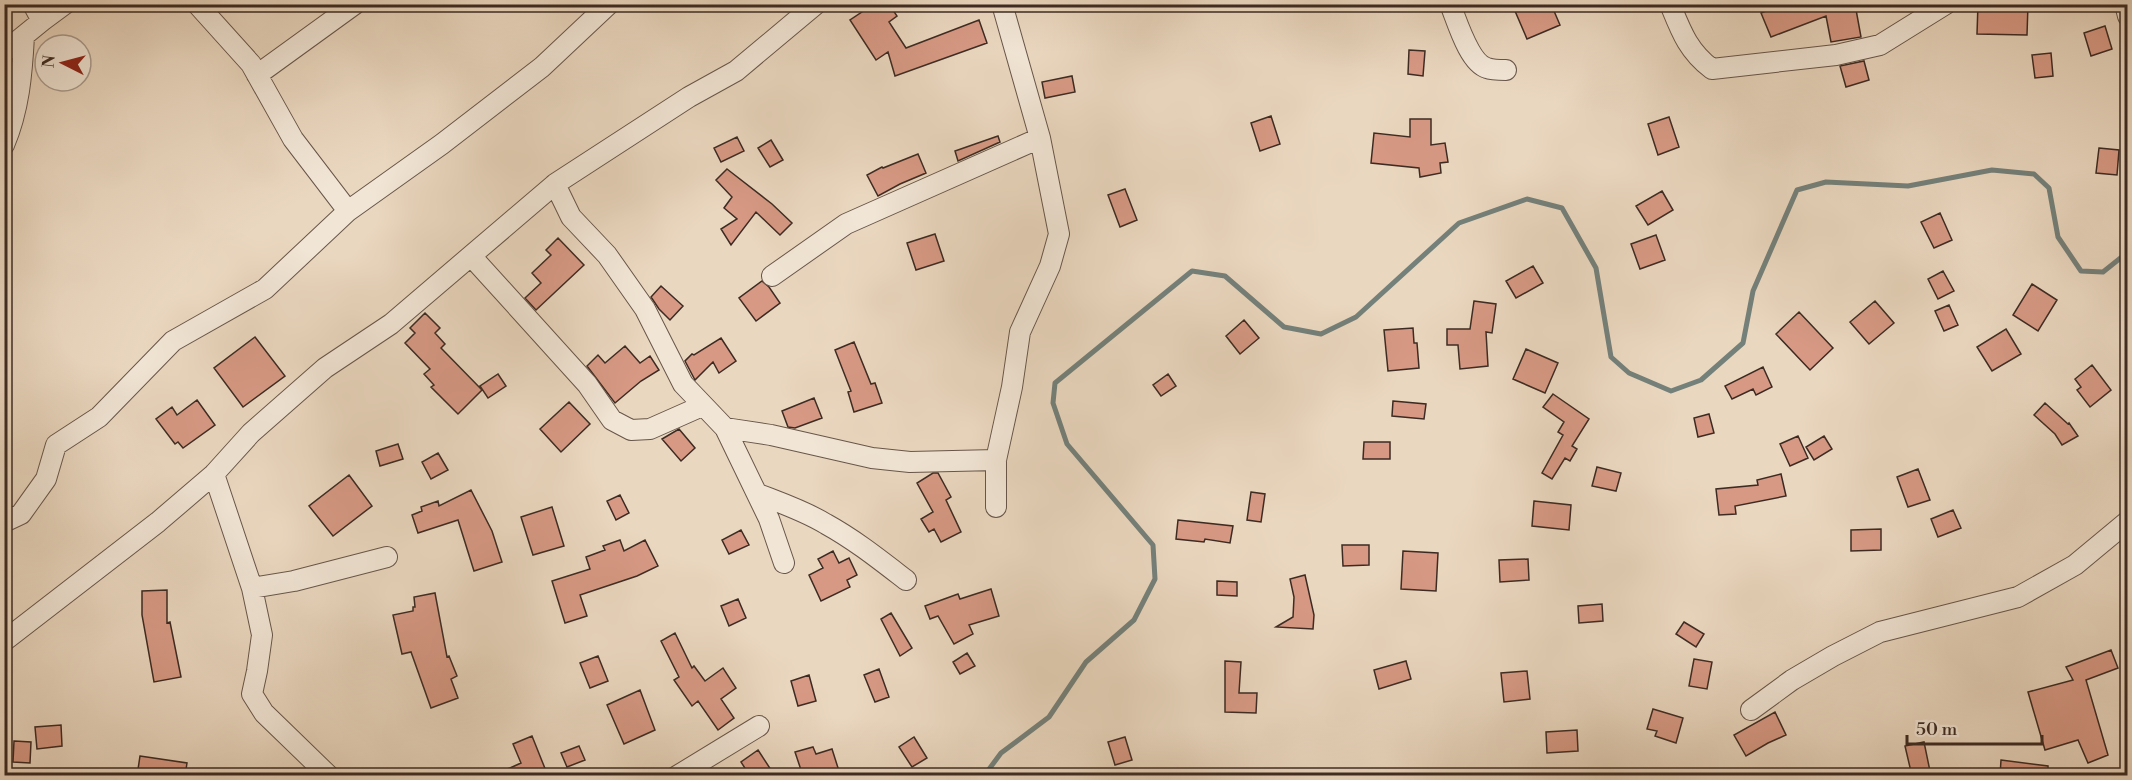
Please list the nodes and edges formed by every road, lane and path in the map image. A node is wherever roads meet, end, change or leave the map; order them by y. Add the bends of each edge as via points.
1 (66, 4) edge
2 (198, 4) edge
3 (355, 4) edge
4 (609, 4) edge
5 (816, 4) edge
6 (1002, 4) edge
7 (1450, 4) edge
8 (1670, 4) edge
9 (1946, 4) edge
10 (2125, 4) edge
11 (38, 13) edge
12 (2127, 16) edge
13 (24, 36) junction
14 (4, 52) edge
15 (1506, 70) dead end
16 (257, 75) junction
17 (1040, 138) junction
18 (4, 146) edge
19 (555, 184) junction
20 (348, 212) junction
21 (472, 257) junction
22 (772, 276) dead end
23 (702, 406) junction
24 (725, 428) junction
25 (996, 460) junction
26 (214, 474) junction
27 (758, 494) junction
28 (996, 507) dead end
29 (2127, 521) edge
30 (4, 522) edge
31 (387, 557) dead end
32 (784, 563) dead end
33 (906, 580) dead end
34 (252, 588) junction
35 (4, 641) edge
36 (1751, 710) dead end
37 (759, 726) dead end
38 (329, 776) edge
39 (677, 776) edge

1 - 11 street
2 - 16 street
3 - 16 street
4 - 20 street via 542,67
5 - 19 street via 736,70 689,96
6 - 17 street
7 - 15 street via 1477,63
8 - 9 street via 1684,38 1697,58 1712,69 1836,56 1880,45
10 - 12 street
11 - 13 street
13 - 14 street
13 - 18 street via 14,124
16 - 20 street via 293,139
17 - 22 street via 846,224
17 - 25 street via 1059,234 1050,266 1020,332
19 - 21 street
19 - 23 street via 571,217 608,255 645,309 683,384
20 - 30 street via 265,289 173,341 99,417 56,445 46,479 21,514
21 - 23 street via 587,384 612,420 631,430 650,429
21 - 26 street via 391,324 325,368 251,433
23 - 24 street
24 - 25 street via 872,458 910,462
24 - 27 street
25 - 28 street
26 - 34 street
26 - 35 street
27 - 32 street
27 - 33 street via 826,523
29 - 36 street via 2075,565 2018,597 1880,632 1792,680
31 - 34 street
34 - 38 street via 262,635 252,694 264,713
37 - 39 street

